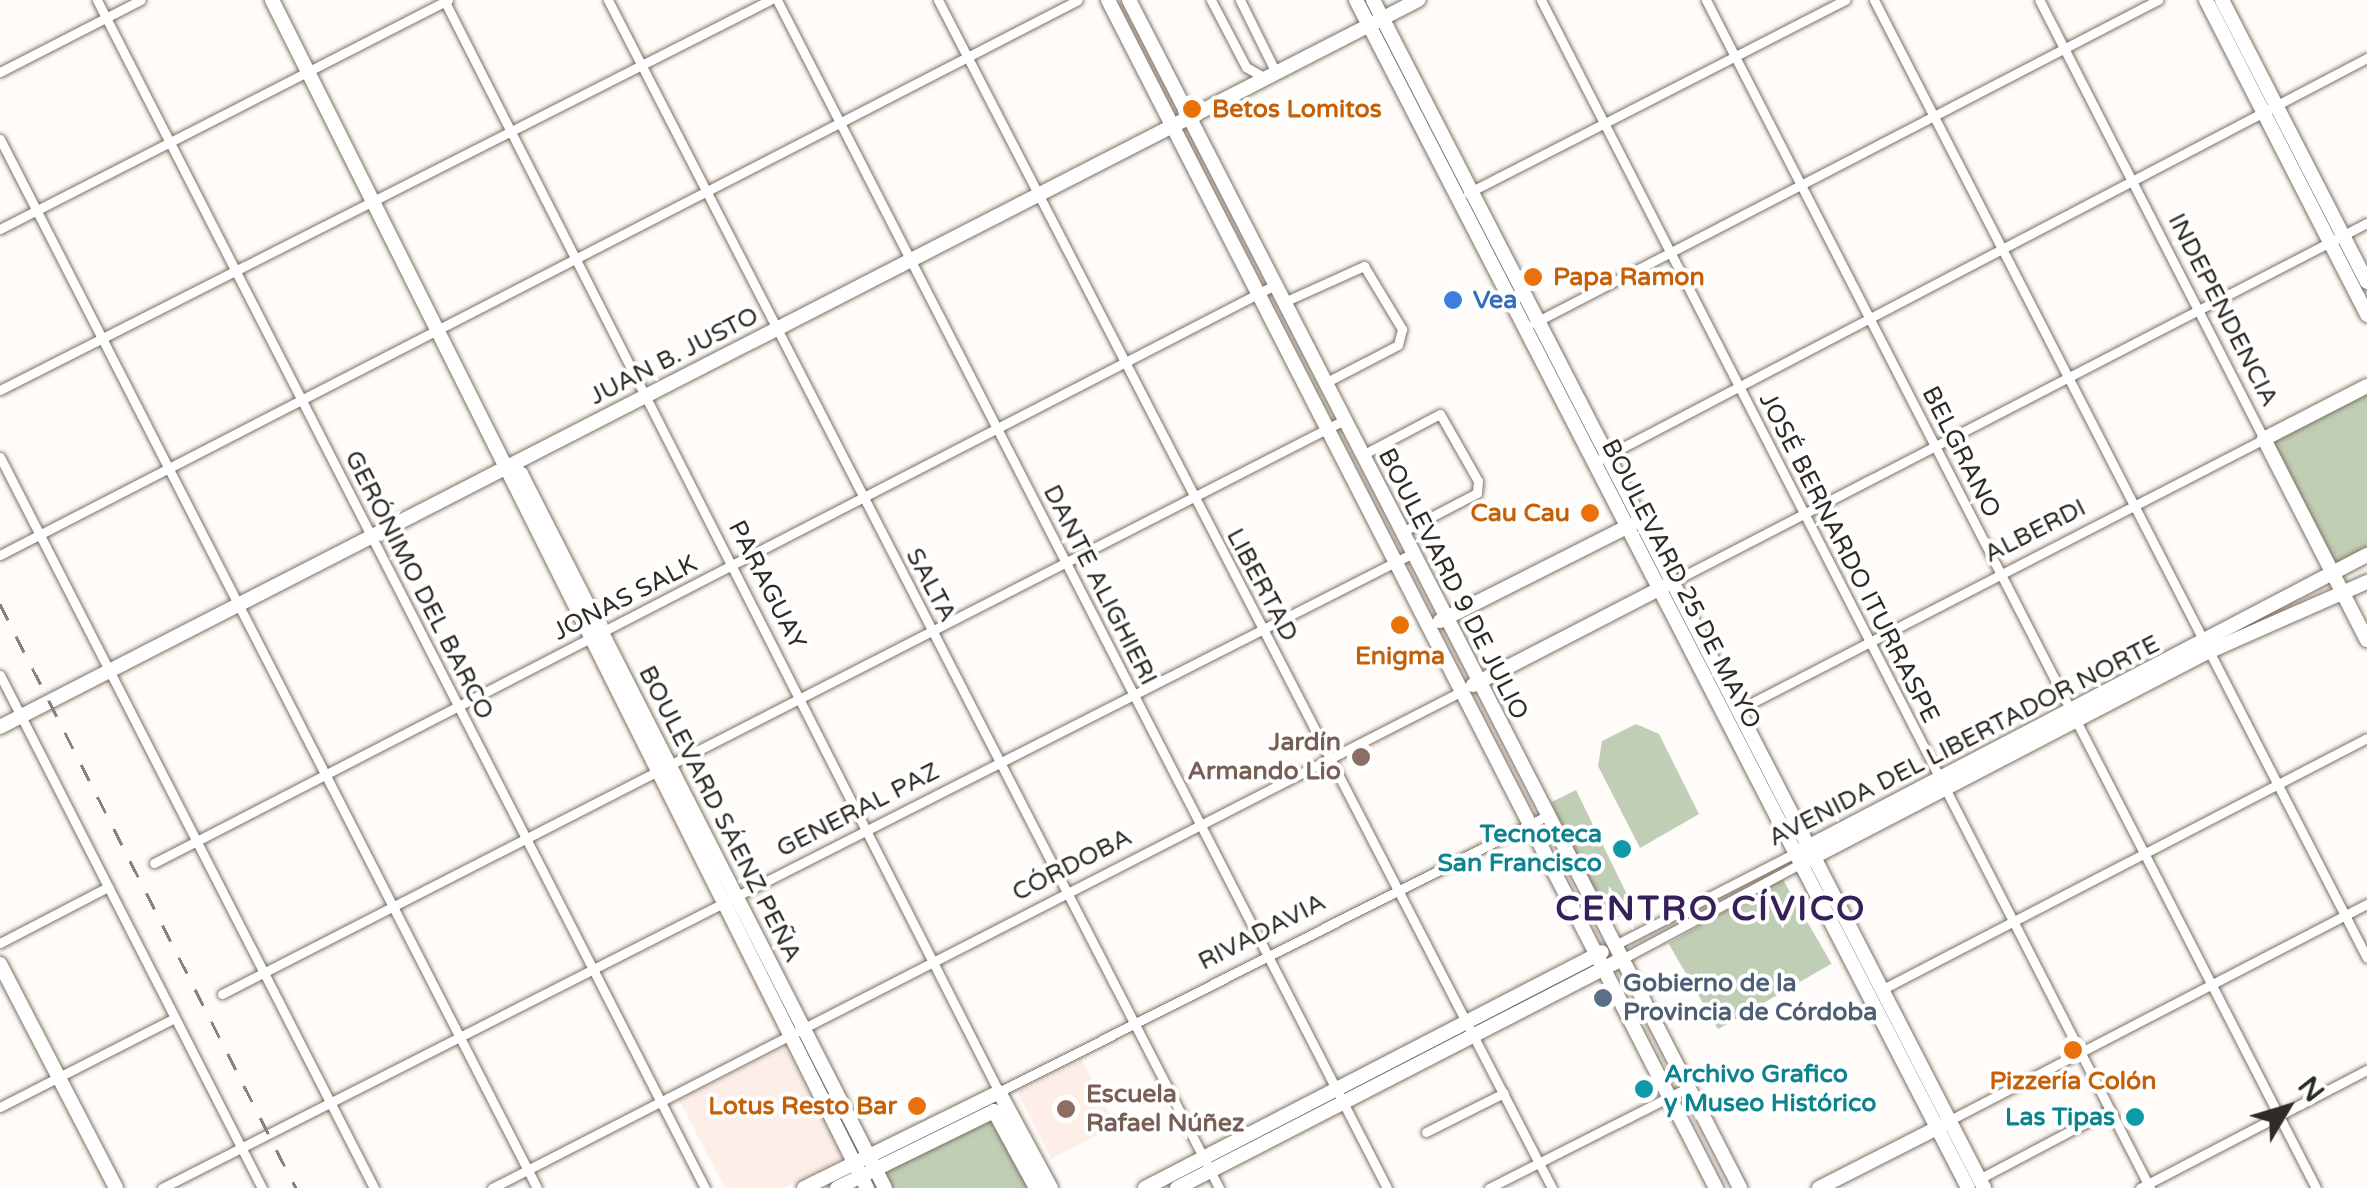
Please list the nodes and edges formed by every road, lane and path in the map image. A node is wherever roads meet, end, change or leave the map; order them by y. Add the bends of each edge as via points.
1 (97, 0) edge
2 (142, 0) edge
3 (272, 0) edge
4 (608, 0) edge
5 (773, 0) edge
6 (938, 0) edge
7 (1078, 0) edge
8 (1108, 0) edge
9 (1128, 0) edge
10 (1211, 0) edge
11 (1240, 0) edge
12 (1356, 0) edge
13 (1373, 0) edge
14 (1418, 0) edge
15 (1540, 0) edge
16 (1706, 0) edge
17 (1845, 0) edge
18 (1874, 0) edge
19 (2039, 0) edge
20 (2158, 0) edge
21 (2206, 0) edge
22 (2222, 0) edge
23 (445, 1) edge
24 (106, 18) junction
25 (1375, 22) junction
26 (2064, 49) junction
27 (967, 57) junction
28 (1736, 57) junction
29 (2367, 58) edge
30 (642, 68) junction
31 (0, 72) edge
32 (309, 72) junction
33 (1271, 76) junction
34 (2270, 109) junction
35 (1934, 116) junction
36 (1190, 117) junction
37 (840, 122) junction
38 (1605, 125) junction
39 (1171, 126) junction
40 (511, 133) junction
41 (0, 139) edge
42 (170, 142) junction
43 (2132, 181) junction
44 (1801, 185) junction
45 (705, 192) junction
46 (1039, 194) junction
47 (1464, 196) junction
48 (374, 200) junction
49 (36, 211) junction
50 (2367, 223) edge
51 (0, 229) edge
52 (2336, 239) junction
53 (2002, 249) junction
54 (1670, 252) junction
55 (576, 258) junction
56 (911, 260) junction
57 (235, 270) junction
58 (2367, 282) edge
59 (1274, 285) junction
60 (1258, 294) junction
61 (1284, 302) junction
62 (2198, 310) junction
63 (2367, 315) edge
64 (1870, 318) junction
65 (1531, 325) junction
66 (440, 328) junction
67 (773, 331) junction
68 (102, 339) junction
69 (1124, 363) junction
70 (2068, 377) junction
71 (1324, 383) junction
72 (2367, 386) edge
73 (1739, 387) junction
74 (0, 390) edge
75 (646, 396) junction
76 (301, 400) junction
77 (1344, 420) junction
78 (997, 428) junction
79 (1327, 429) junction
80 (2264, 439) junction
81 (1935, 446) junction
82 (1362, 454) junction
83 (0, 457) edge
84 (1600, 459) junction
85 (508, 466) junction
86 (168, 468) junction
87 (1192, 494) junction
88 (863, 498) junction
89 (2134, 506) junction
90 (1804, 514) junction
91 (1633, 524) junction
92 (1402, 532) junction
93 (40, 534) junction
94 (372, 537) junction
95 (1412, 553) junction
96 (0, 555) edge
97 (2367, 555) edge
98 (1064, 559) junction
99 (1394, 561) junction
100 (732, 565) junction
101 (2001, 574) junction
102 (2332, 574) junction
103 (2367, 582) edge
104 (1666, 586) junction
105 (2339, 590) junction
106 (238, 605) junction
107 (1446, 618) junction
108 (1261, 626) junction
109 (931, 627) junction
110 (1428, 628) junction
111 (595, 636) junction
112 (2367, 640) edge
113 (1870, 642) junction
114 (2206, 648) junction
115 (110, 671) junction
116 (0, 676) edge
117 (1478, 683) junction
118 (1132, 692) junction
119 (1462, 692) junction
120 (798, 695) junction
121 (458, 706) junction
122 (1731, 713) junction
123 (21, 716) junction
124 (2073, 716) junction
125 (0, 727) edge
126 (2367, 738) edge
127 (1330, 758) junction
128 (1000, 760) junction
129 (662, 766) junction
130 (325, 775) junction
131 (1942, 784) junction
132 (2278, 784) junction
133 (1548, 815) junction
134 (1530, 824) junction
135 (1200, 825) junction
136 (866, 828) junction
137 (525, 837) junction
138 (197, 841) junction
139 (2144, 853) junction
140 (1802, 856) junction
141 (154, 864) dead end
142 (108, 887) junction
143 (1400, 889) junction
144 (1067, 893) junction
145 (729, 898) junction
146 (2367, 904) edge
147 (392, 906) junction
148 (2345, 915) junction
149 (2014, 921) junction
150 (0, 943) edge
151 (1618, 952) junction
152 (1267, 956) junction
153 (2367, 958) edge
154 (935, 960) junction
155 (1600, 962) junction
156 (0, 964) edge
157 (592, 968) junction
158 (264, 972) junction
159 (2212, 984) junction
160 (1875, 993) junction
161 (222, 994) dead end
162 (175, 1018) junction
163 (1135, 1021) junction
164 (1466, 1021) junction
165 (797, 1031) junction
166 (1474, 1036) junction
167 (460, 1038) junction
168 (2081, 1052) junction
169 (2367, 1070) edge
170 (58, 1076) junction
171 (1689, 1087) junction
172 (998, 1092) junction
173 (1504, 1093) junction
174 (1339, 1096) junction
175 (1668, 1097) junction
176 (661, 1101) junction
177 (332, 1104) junction
178 (0, 1107) edge
179 (2110, 1110) junction
180 (994, 1111) junction
181 (2279, 1116) junction
182 (1944, 1124) junction
183 (1426, 1132) dead end
184 (241, 1148) junction
185 (872, 1161) junction
186 (1539, 1162) junction
187 (1207, 1164) junction
188 (528, 1170) junction
189 (860, 1175) edge
190 (1972, 1186) edge
191 (2146, 1187) edge
192 (116, 1188) edge
193 (162, 1188) edge
194 (262, 1188) edge
195 (374, 1188) edge
196 (492, 1188) edge
197 (537, 1188) edge
198 (706, 1188) edge
199 (804, 1188) edge
200 (837, 1188) edge
201 (885, 1188) edge
202 (1036, 1188) edge
203 (1051, 1188) edge
204 (1145, 1188) edge
205 (1177, 1188) edge
206 (1220, 1188) edge
207 (1387, 1188) edge
208 (1489, 1188) edge
209 (1552, 1188) edge
210 (1716, 1188) edge
211 (1740, 1188) edge
212 (1819, 1188) edge
213 (2316, 1188) edge

1 - 24 street, GERÓNIMO DEL BARCO
2 - 24 street
3 - 32 main road, BOULEVARD SÁENZ PEÑA
4 - 30 street, SALTA
5 - 30 street
5 - 37 street, DANTE ALIGHIERI
6 - 27 street, LIBERTAD
7 - 27 street
8 - 39 main road, BOULEVARD 9 DE JULIO
9 - 36 main road, BOULEVARD 9 DE JULIO
10 - 33 street via 1246,67
11 - 33 street
12 - 25 main road, BOULEVARD 25 DE MAYO
13 - 25 main road, BOULEVARD 25 DE MAYO
14 - 25 main road, JUAN B. JUSTO
15 - 38 street, JOSÉ BERNARDO ITURRASPE
16 - 28 street, BELGRANO
17 - 28 street
18 - 35 street
19 - 26 street, INDEPENDENCIA
20 - 26 street
21 - 34 main road
22 - 34 main road
23 - 32 street
23 - 40 street, PARAGUAY
24 - 31 street
24 - 42 street, GERÓNIMO DEL BARCO
25 - 33 main road, JUAN B. JUSTO
25 - 47 main road, BOULEVARD 25 DE MAYO
26 - 35 street
26 - 43 street, INDEPENDENCIA
27 - 37 street
27 - 46 street, LIBERTAD
28 - 38 street
28 - 44 street, BELGRANO
29 - 34 street
30 - 40 street
30 - 45 street, SALTA
32 - 42 street
32 - 48 main road, BOULEVARD SÁENZ PEÑA
33 - 36 main road, JUAN B. JUSTO
34 - 43 street
34 - 52 main road
35 - 44 street
35 - 53 street
36 - 39 main road, JUAN B. JUSTO
36 - 59 main road, BOULEVARD 9 DE JULIO
37 - 45 street
37 - 56 street, DANTE ALIGHIERI
38 - 47 street
38 - 54 street, JOSÉ BERNARDO ITURRASPE
39 - 46 main road, JUAN B. JUSTO
39 - 60 main road, BOULEVARD 9 DE JULIO
40 - 48 street
40 - 55 street, PARAGUAY
41 - 49 street
42 - 49 street
42 - 57 street, GERÓNIMO DEL BARCO
43 - 53 street
43 - 62 street, INDEPENDENCIA
44 - 54 street
44 - 64 street, BELGRANO
45 - 55 street
45 - 67 street, SALTA
46 - 56 main road, JUAN B. JUSTO
46 - 69 street, LIBERTAD
47 - 65 main road, BOULEVARD 25 DE MAYO
48 - 57 street
48 - 66 main road, BOULEVARD SÁENZ PEÑA
49 - 51 street
49 - 68 street
50 - 52 street
52 - 58 main road
52 - 62 street
52 - 63 main road
53 - 64 street
53 - 70 street
54 - 65 street
54 - 73 street, JOSÉ BERNARDO ITURRASPE
55 - 66 street
55 - 75 street, PARAGUAY
56 - 67 main road, JUAN B. JUSTO
56 - 78 street, DANTE ALIGHIERI
57 - 68 street
57 - 76 street, GERÓNIMO DEL BARCO
59 - 60 street, JONAS SALK
59 - 61 main road, BOULEVARD 9 DE JULIO
60 - 69 street, JONAS SALK
60 - 79 main road, BOULEVARD 9 DE JULIO
61 - 71 main road, BOULEVARD 9 DE JULIO
61 - 71 street via 1359,266 1402,329 1398,345
62 - 70 street
62 - 80 street, INDEPENDENCIA
64 - 73 street
64 - 81 street, BELGRANO
65 - 84 main road, BOULEVARD 25 DE MAYO
66 - 76 street
66 - 85 main road, BOULEVARD SÁENZ PEÑA
67 - 75 main road, JUAN B. JUSTO
67 - 88 street, SALTA
68 - 74 street
68 - 86 street
69 - 78 street, JONAS SALK
69 - 87 street, LIBERTAD
70 - 81 street
70 - 89 street
71 - 77 main road, BOULEVARD 9 DE JULIO
72 - 80 main road, ALBERDI
73 - 84 street
73 - 90 street, JOSÉ BERNARDO ITURRASPE
75 - 85 main road, JUAN B. JUSTO
75 - 100 street, PARAGUAY
76 - 86 street
76 - 94 street, GERÓNIMO DEL BARCO
77 - 79 street
77 - 82 main road, BOULEVARD 9 DE JULIO
78 - 88 street, JONAS SALK
78 - 98 street, DANTE ALIGHIERI
79 - 87 street
79 - 99 main road, BOULEVARD 9 DE JULIO
80 - 89 street, ALBERDI
80 - 102 main road, INDEPENDENCIA
81 - 90 street
81 - 101 street, BELGRANO
82 - 92 main road, BOULEVARD 9 DE JULIO
82 - 92 street via 1436,414 1476,493
83 - 93 street
84 - 91 main road, BOULEVARD 25 DE MAYO
85 - 94 main road, JUAN B. JUSTO
85 - 111 main road, BOULEVARD SÁENZ PEÑA
86 - 93 street
86 - 106 street
87 - 98 street
87 - 108 street, LIBERTAD
88 - 100 street, JONAS SALK
88 - 109 street, SALTA
89 - 101 street, ALBERDI
89 - 114 street
90 - 104 street
90 - 113 street, JOSÉ BERNARDO ITURRASPE
91 - 104 main road, BOULEVARD 25 DE MAYO
91 - 107 main road
92 - 95 main road, BOULEVARD 9 DE JULIO
93 - 96 street
93 - 115 street
94 - 106 main road, JUAN B. JUSTO
94 - 121 street, GERÓNIMO DEL BARCO
95 - 99 street, GENERAL PAZ
95 - 107 main road, BOULEVARD 9 DE JULIO
97 - 102 main road, AVENIDA DEL LIBERTADOR NORTE
98 - 109 street
98 - 118 street, DANTE ALIGHIERI
99 - 108 street, GENERAL PAZ
99 - 110 main road, BOULEVARD 9 DE JULIO
100 - 111 street, JONAS SALK
100 - 120 street, PARAGUAY
101 - 113 street, ALBERDI
101 - 124 street, BELGRANO
102 - 105 main road, INDEPENDENCIA
102 - 114 main road, AVENIDA DEL LIBERTADOR NORTE
103 - 105 main road, AVENIDA DEL LIBERTADOR NORTE
104 - 117 main road, CÓRDOBA
104 - 122 main road, BOULEVARD 25 DE MAYO
105 - 112 main road, INDEPENDENCIA
105 - 114 main road, AVENIDA DEL LIBERTADOR NORTE
106 - 115 main road, JUAN B. JUSTO
106 - 130 street
107 - 110 main road
107 - 117 main road, BOULEVARD 9 DE JULIO
108 - 118 street, GENERAL PAZ
108 - 127 street, LIBERTAD
109 - 120 street
109 - 128 street, SALTA
110 - 119 main road, BOULEVARD 9 DE JULIO
111 - 121 street, JONAS SALK
111 - 129 main road, BOULEVARD SÁENZ PEÑA
113 - 122 street, ALBERDI
113 - 131 street, JOSÉ BERNARDO ITURRASPE
114 - 124 main road, AVENIDA DEL LIBERTADOR NORTE
114 - 132 street
115 - 123 main road, JUAN B. JUSTO
115 - 138 street
116 - 123 street
117 - 119 main road, CÓRDOBA
117 - 133 main road, BOULEVARD 9 DE JULIO
118 - 128 street, GENERAL PAZ
118 - 135 street, DANTE ALIGHIERI
119 - 127 street, CÓRDOBA
119 - 134 main road, BOULEVARD 9 DE JULIO
120 - 129 street
120 - 136 street, PARAGUAY
121 - 130 street, JONAS SALK
121 - 137 street, GERÓNIMO DEL BARCO
122 - 140 main road, BOULEVARD 25 DE MAYO
123 - 125 main road, JUAN B. JUSTO
123 - 142 street
124 - 131 main road, AVENIDA DEL LIBERTADOR NORTE
124 - 139 street, BELGRANO
126 - 132 street
127 - 135 street, CÓRDOBA
127 - 143 street, LIBERTAD
128 - 136 street, GENERAL PAZ
128 - 144 street, SALTA
129 - 137 street
129 - 145 main road, BOULEVARD SÁENZ PEÑA
130 - 138 street, JONAS SALK
130 - 147 street
131 - 140 main road, AVENIDA DEL LIBERTADOR NORTE
131 - 149 street, JOSÉ BERNARDO ITURRASPE
132 - 139 street
132 - 148 street
133 - 134 street, RIVADAVIA
133 - 151 main road, BOULEVARD 9 DE JULIO
134 - 143 street, RIVADAVIA
134 - 155 main road, BOULEVARD 9 DE JULIO
135 - 144 street, CÓRDOBA
135 - 152 street, DANTE ALIGHIERI
136 - 145 street, GENERAL PAZ
136 - 154 street, PARAGUAY
137 - 147 street
137 - 157 street, GERÓNIMO DEL BARCO
138 - 141 street, JONAS SALK
138 - 158 street
139 - 149 street
139 - 159 street, BELGRANO
140 - 151 street, AVENIDA DEL LIBERTADOR NORTE
140 - 151 street, AVENIDA DEL LIBERTADOR NORTE
140 - 160 main road, BOULEVARD 25 DE MAYO
142 - 150 street
142 - 162 street
143 - 152 street, RIVADAVIA
143 - 164 street, LIBERTAD
144 - 154 street, CÓRDOBA
144 - 163 street, SALTA
145 - 157 street, GENERAL PAZ
145 - 165 main road, BOULEVARD SÁENZ PEÑA
146 - 148 street
147 - 158 street
147 - 167 street
148 - 153 street
148 - 159 street
149 - 160 street
149 - 168 street, JOSÉ BERNARDO ITURRASPE
151 - 155 main road
151 - 171 main road, BOULEVARD 9 DE JULIO
152 - 163 street, RIVADAVIA
152 - 174 street, DANTE ALIGHIERI
154 - 165 street, CÓRDOBA
154 - 172 street, PARAGUAY
155 - 164 main road
155 - 166 main road
155 - 175 main road, BOULEVARD 9 DE JULIO
156 - 170 main road
157 - 167 street, GENERAL PAZ
157 - 176 street, GERÓNIMO DEL BARCO
158 - 161 street
158 - 177 street
159 - 168 street
159 - 181 street, BELGRANO
160 - 182 main road, BOULEVARD 25 DE MAYO
162 - 170 street
162 - 184 street
163 - 172 street, RIVADAVIA
163 - 187 street, SALTA
164 - 166 street, LIBERTAD
164 - 174 main road
165 - 176 street, CÓRDOBA
165 - 185 main road, BOULEVARD SÁENZ PEÑA
165 - 189 main road, BOULEVARD SÁENZ PEÑA
166 - 173 street, LIBERTAD
166 - 174 main road
167 - 177 street, GENERAL PAZ
167 - 188 street
168 - 179 street, JOSÉ BERNARDO ITURRASPE
168 - 182 street
169 - 181 street
170 - 178 street
170 - 192 main road
171 - 175 street
171 - 211 main road, BOULEVARD 9 DE JULIO
172 - 180 main road
172 - 185 main road, RIVADAVIA
172 - 203 main road, PARAGUAY
173 - 183 street
173 - 186 street, LIBERTAD
174 - 187 main road
174 - 207 street, DANTE ALIGHIERI
175 - 186 street
175 - 210 main road, BOULEVARD 9 DE JULIO
176 - 188 street, CÓRDOBA
176 - 198 street, GERÓNIMO DEL BARCO
177 - 184 street, GENERAL PAZ
177 - 195 street
179 - 190 street
179 - 191 street, JOSÉ BERNARDO ITURRASPE
180 - 185 main road, RIVADAVIA
180 - 202 main road
181 - 191 street
181 - 213 street, BELGRANO
182 - 190 main road, BOULEVARD 25 DE MAYO
182 - 212 main road
184 - 193 street, GENERAL PAZ
184 - 194 street
185 - 189 main road, RIVADAVIA
185 - 201 main road, BOULEVARD SÁENZ PEÑA
186 - 208 street
186 - 209 street, LIBERTAD
187 - 204 main road
187 - 205 main road
187 - 206 street, SALTA
188 - 196 street, CÓRDOBA
188 - 197 street
189 - 199 main road, RIVADAVIA
189 - 200 main road, RIVADAVIA

